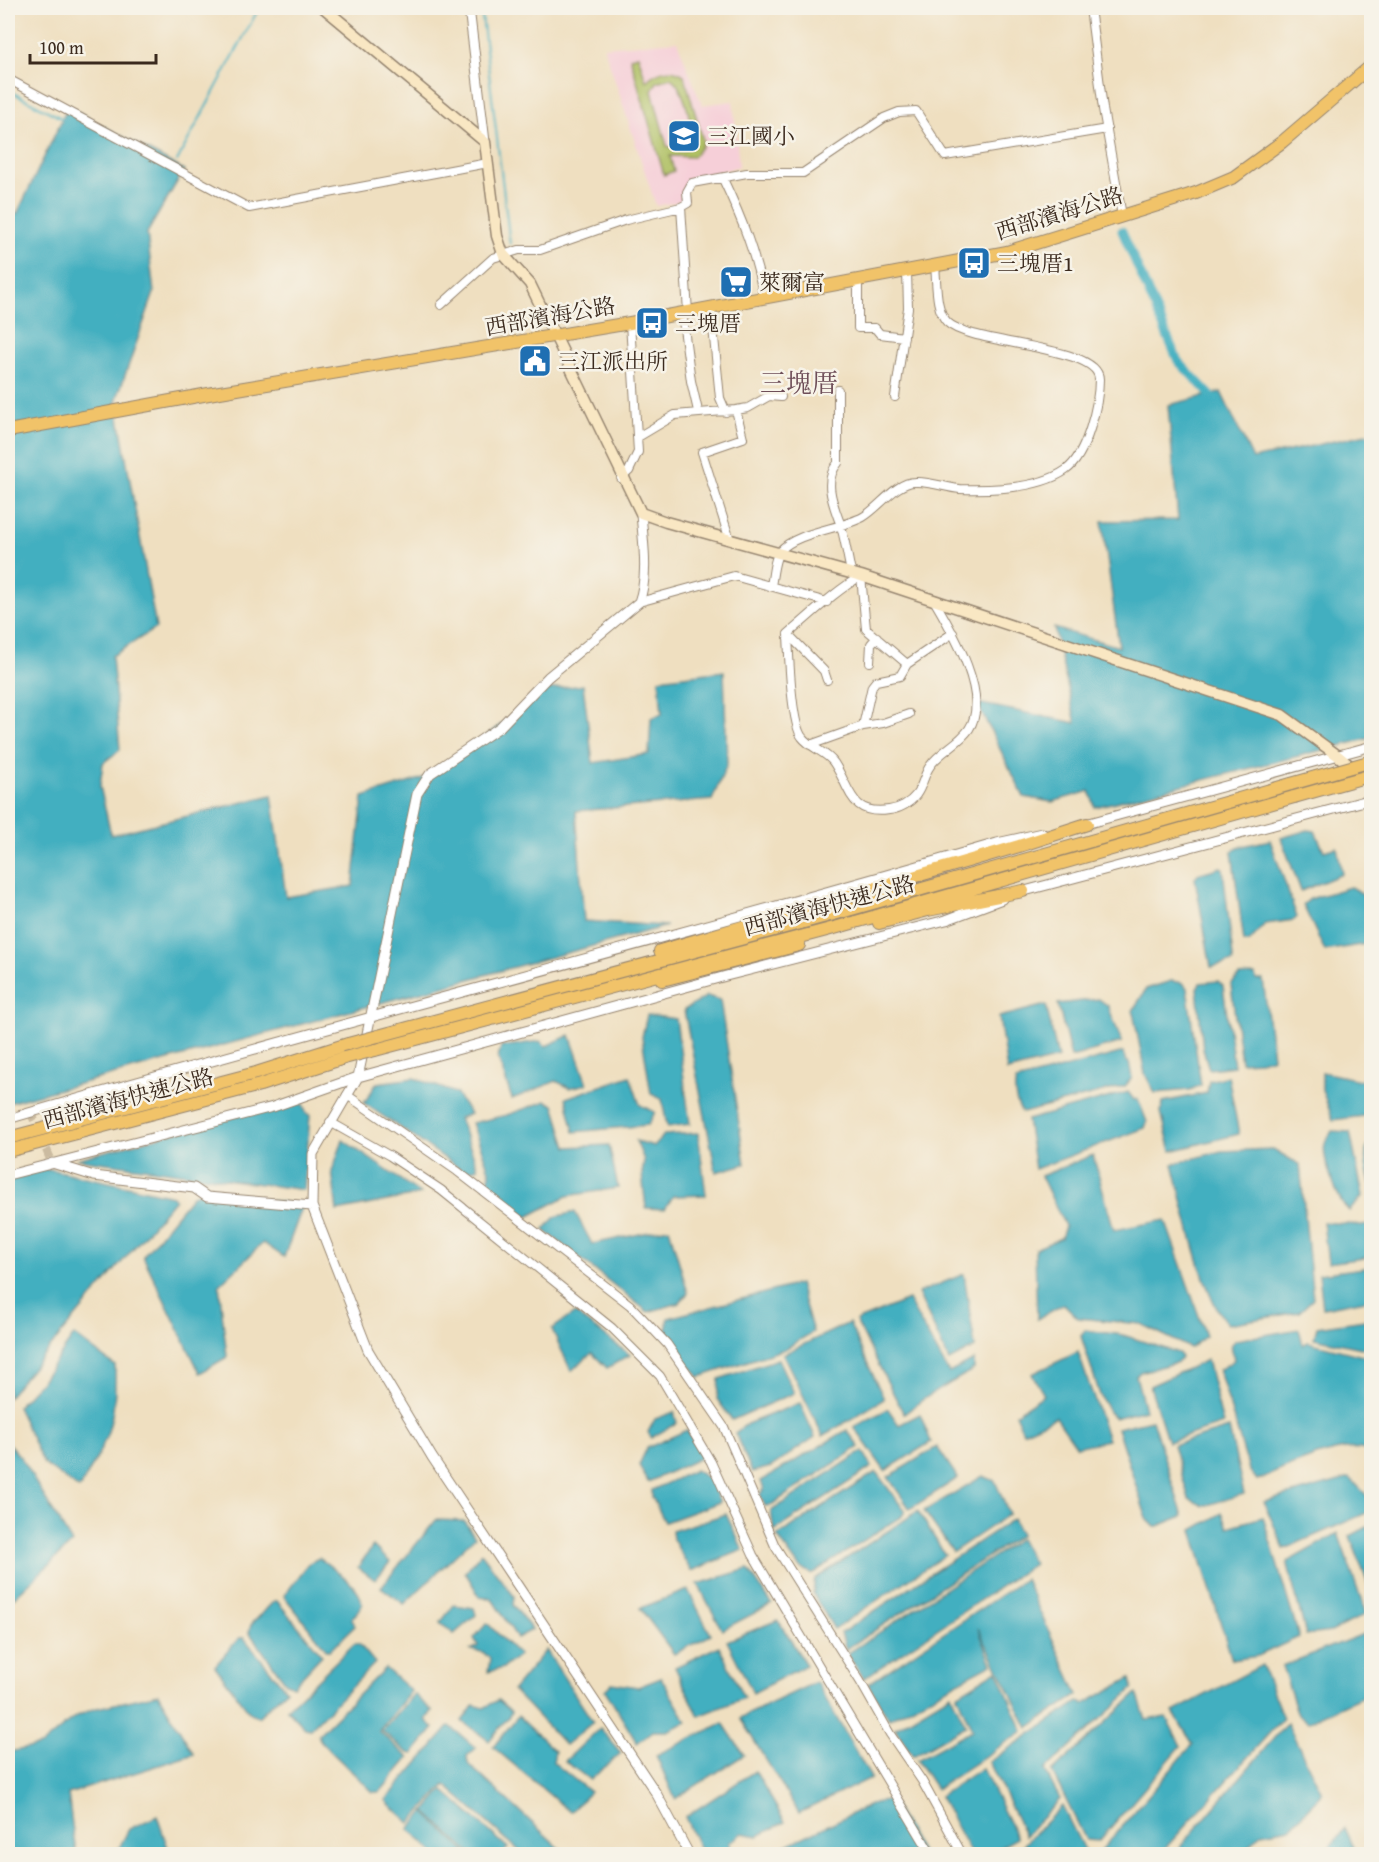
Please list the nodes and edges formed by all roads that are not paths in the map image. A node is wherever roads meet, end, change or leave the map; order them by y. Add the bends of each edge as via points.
1 (324, 8) edge
2 (469, 8) edge
3 (1090, 8) edge
4 (1371, 65) edge
5 (8, 79) edge
6 (1107, 129) junction
7 (485, 142) junction
8 (488, 163) junction
9 (723, 179) junction
10 (681, 207) junction
11 (1122, 216) junction
12 (503, 254) junction
13 (935, 266) junction
14 (907, 271) junction
15 (858, 280) junction
16 (764, 298) junction
17 (441, 305) dead end
18 (711, 308) junction
19 (685, 312) junction
20 (630, 323) junction
21 (554, 336) junction
22 (904, 337) junction
23 (838, 390) dead end
24 (782, 397) dead end
25 (895, 397) dead end
26 (736, 410) junction
27 (698, 411) junction
28 (726, 412) junction
29 (8, 431) edge
30 (638, 437) junction
31 (621, 478) junction
32 (641, 513) junction
33 (841, 526) junction
34 (729, 537) junction
35 (779, 552) junction
36 (856, 574) junction
37 (771, 586) junction
38 (639, 602) junction
39 (827, 602) junction
40 (935, 602) junction
41 (953, 633) junction
42 (788, 634) junction
43 (877, 637) junction
44 (870, 662) dead end
45 (907, 664) junction
46 (827, 680) dead end
47 (909, 714) dead end
48 (863, 726) junction
49 (810, 745) junction
50 (1371, 746) edge
51 (1337, 755) junction
52 (1371, 761) edge
53 (1371, 775) edge
54 (1371, 784) edge
55 (1371, 799) edge
56 (1087, 824) junction
57 (1023, 891) junction
58 (540, 991) junction
59 (543, 1004) junction
60 (368, 1016) junction
61 (357, 1077) junction
62 (346, 1096) junction
63 (8, 1119) edge
64 (332, 1119) junction
65 (8, 1137) edge
66 (8, 1151) edge
67 (52, 1163) junction
68 (8, 1175) edge
69 (312, 1206) junction
70 (689, 1854) edge
71 (932, 1854) edge
72 (962, 1854) edge

1 - 7 main road
2 - 7 street
3 - 6 street
4 - 11 main road, 西部濱海公路 via 1282,142 1234,177
5 - 8 street via 249,208
6 - 9 street via 945,156 925,122 916,111 909,110 884,118 803,173 747,173
6 - 11 street
7 - 8 main road
8 - 12 main road
9 - 10 street via 692,183 687,192 688,203
9 - 16 street via 754,249
10 - 12 street via 626,220 540,250
10 - 19 street
11 - 13 main road, 西部濱海公路 via 1007,252
12 - 17 street via 493,258
12 - 21 main road via 530,284
13 - 14 main road, 西部濱海公路
13 - 33 street via 939,311 949,324 983,336 1066,354 1096,369 1098,395 1088,437 1069,469 1048,479 962,489 914,482 864,516
14 - 15 main road, 西部濱海公路
14 - 22 street
15 - 16 main road, 西部濱海公路
15 - 22 street via 858,328 875,328 880,334
16 - 18 main road, 西部濱海公路
18 - 19 main road, 西部濱海公路
18 - 28 street via 720,398
19 - 20 main road, 西部濱海公路
19 - 27 street via 691,381
20 - 21 main road, 西部濱海公路
20 - 30 street
21 - 29 main road, 西部濱海公路
21 - 31 main road
22 - 25 street
23 - 33 street via 838,463 833,469 831,502
24 - 26 street via 769,396
26 - 28 street
26 - 34 street via 743,438 702,452
27 - 28 street
27 - 30 street via 665,418
30 - 31 street via 638,452
31 - 32 main road
32 - 34 main road
32 - 38 street via 644,572
33 - 35 street via 796,540
33 - 36 street
34 - 35 main road
35 - 36 main road
35 - 37 street
36 - 39 street via 834,591
36 - 40 main road
36 - 43 street via 867,629
37 - 38 street via 734,576
37 - 39 street
38 - 60 street via 548,677 500,727 430,774 417,794
39 - 42 street
40 - 41 street
40 - 51 main road via 1282,715
41 - 45 street
41 - 49 street via 962,648 975,698 975,719 959,740 928,767 918,794 909,802 878,812 862,808 854,801 832,760
42 - 46 street via 824,671
42 - 49 street via 796,722 801,736
43 - 44 street
43 - 45 street
45 - 48 street via 900,676 876,681 872,686
47 - 48 street
48 - 49 street
50 - 51 street
51 - 54 main road
51 - 56 street
52 - 58 main road, 西部濱海快速公路, bridge via 834,915
53 - 59 main road, 西部濱海快速公路, bridge via 838,927
55 - 57 street
56 - 58 main road via 674,946
56 - 60 street via 997,843
57 - 59 main road via 927,910 679,976
57 - 61 street via 946,920
58 - 65 main road, 西部濱海快速公路, bridge
59 - 66 main road, 西部濱海快速公路, bridge via 260,1085
60 - 61 street
60 - 63 street
61 - 62 street
61 - 67 street via 283,1104
62 - 64 street
62 - 72 street via 421,1143 630,1305 667,1344 724,1427 775,1546 922,1781
64 - 69 street via 313,1154
64 - 71 street via 441,1190 612,1328 660,1376 711,1462 753,1555
67 - 68 street
67 - 69 street via 94,1176 194,1188 207,1197
69 - 70 street via 368,1350 438,1466 656,1793

